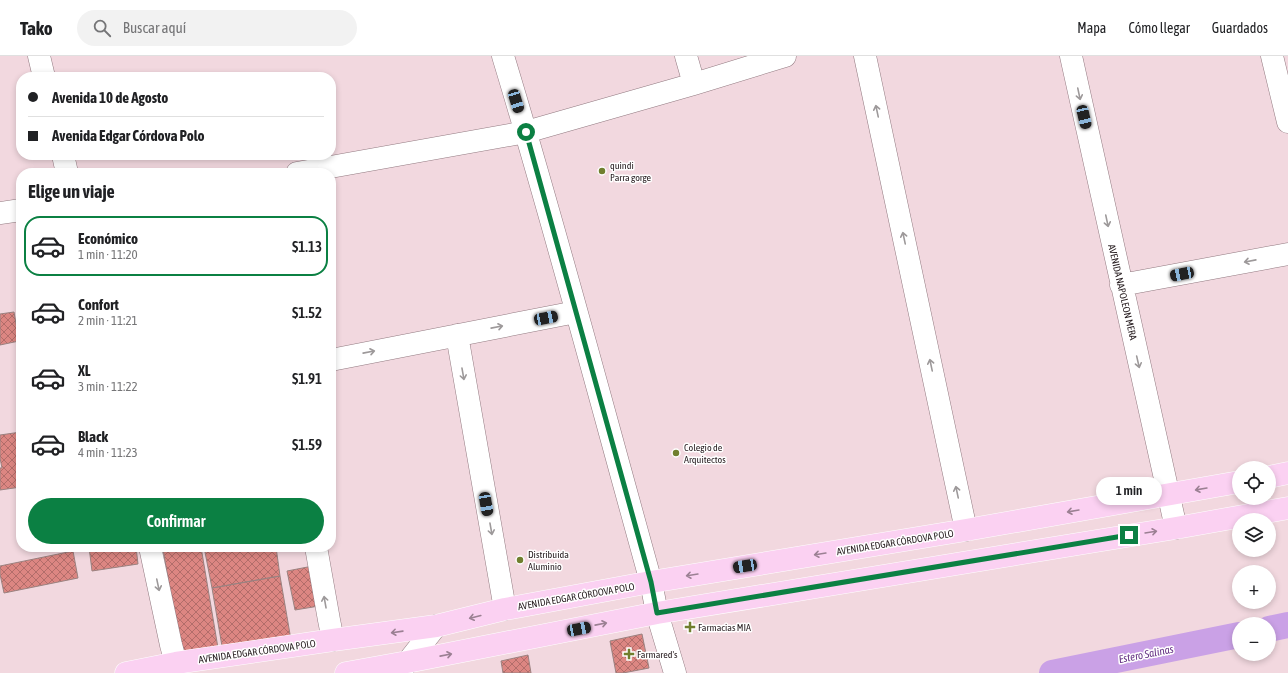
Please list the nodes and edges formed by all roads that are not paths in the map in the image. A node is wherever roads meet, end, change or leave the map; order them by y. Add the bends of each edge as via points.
1 (39, 56) edge
2 (503, 56) edge
3 (686, 56) edge
4 (785, 56) edge
5 (865, 56) edge
6 (1071, 56) edge
7 (1272, 56) edge
8 (43, 72) edge
9 (694, 84) junction
10 (1285, 92) edge
11 (1288, 122) edge
12 (526, 132) junction
13 (328, 168) edge
14 (16, 211) edge
15 (0, 213) edge
16 (1288, 254) edge
17 (1121, 285) junction
18 (576, 312) junction
19 (457, 335) junction
20 (336, 359) edge
21 (1288, 473) edge
22 (1276, 476) edge
23 (1232, 483) edge
24 (1168, 494) junction
25 (1288, 508) edge
26 (1176, 528) junction
27 (966, 530) junction
28 (151, 552) edge
29 (317, 552) edge
30 (651, 582) junction
31 (505, 609) junction
32 (657, 613) junction
33 (436, 626) junction
34 (334, 640) junction
35 (176, 663) junction
36 (403, 668) edge
37 (126, 673) edge
38 (346, 673) edge
39 (675, 673) edge

1 - 8 street
2 - 12 street
3 - 9 street
4 - 9 street
27 -> 5 street
6 -> 17 street, AVENIDA NAPOLEON MERA
7 - 10 street
9 - 12 street
10 - 11 street
12 - 13 street
12 - 18 street
14 - 15 street
16 -> 17 street
17 -> 24 street, AVENIDA NAPOLEON MERA
19 -> 18 street
18 - 30 street
20 -> 19 street
19 -> 31 street
21 - 22 main road
23 -> 24 main road, AVENIDA EDGAR CÓRDOVA POLO
24 - 26 street, AVENIDA NAPOLEON MERA
24 -> 27 main road, AVENIDA EDGAR CÓRDOVA POLO
25 - 26 main road
32 -> 26 main road
27 -> 30 main road, AVENIDA EDGAR CÓRDOVA POLO
28 -> 35 street
34 -> 29 street
30 - 31 main road, AVENIDA EDGAR CÓRDOVA POLO
30 - 32 street
31 -> 33 main road, AVENIDA EDGAR CÓRDOVA POLO
36 -> 32 main road
32 - 39 street
33 -> 34 main road, AVENIDA EDGAR CÓRDOVA POLO
33 - 36 street
34 - 35 main road, AVENIDA EDGAR CÓRDOVA POLO
35 - 37 main road, AVENIDA EDGAR CÓRDOVA POLO
36 - 38 main road

